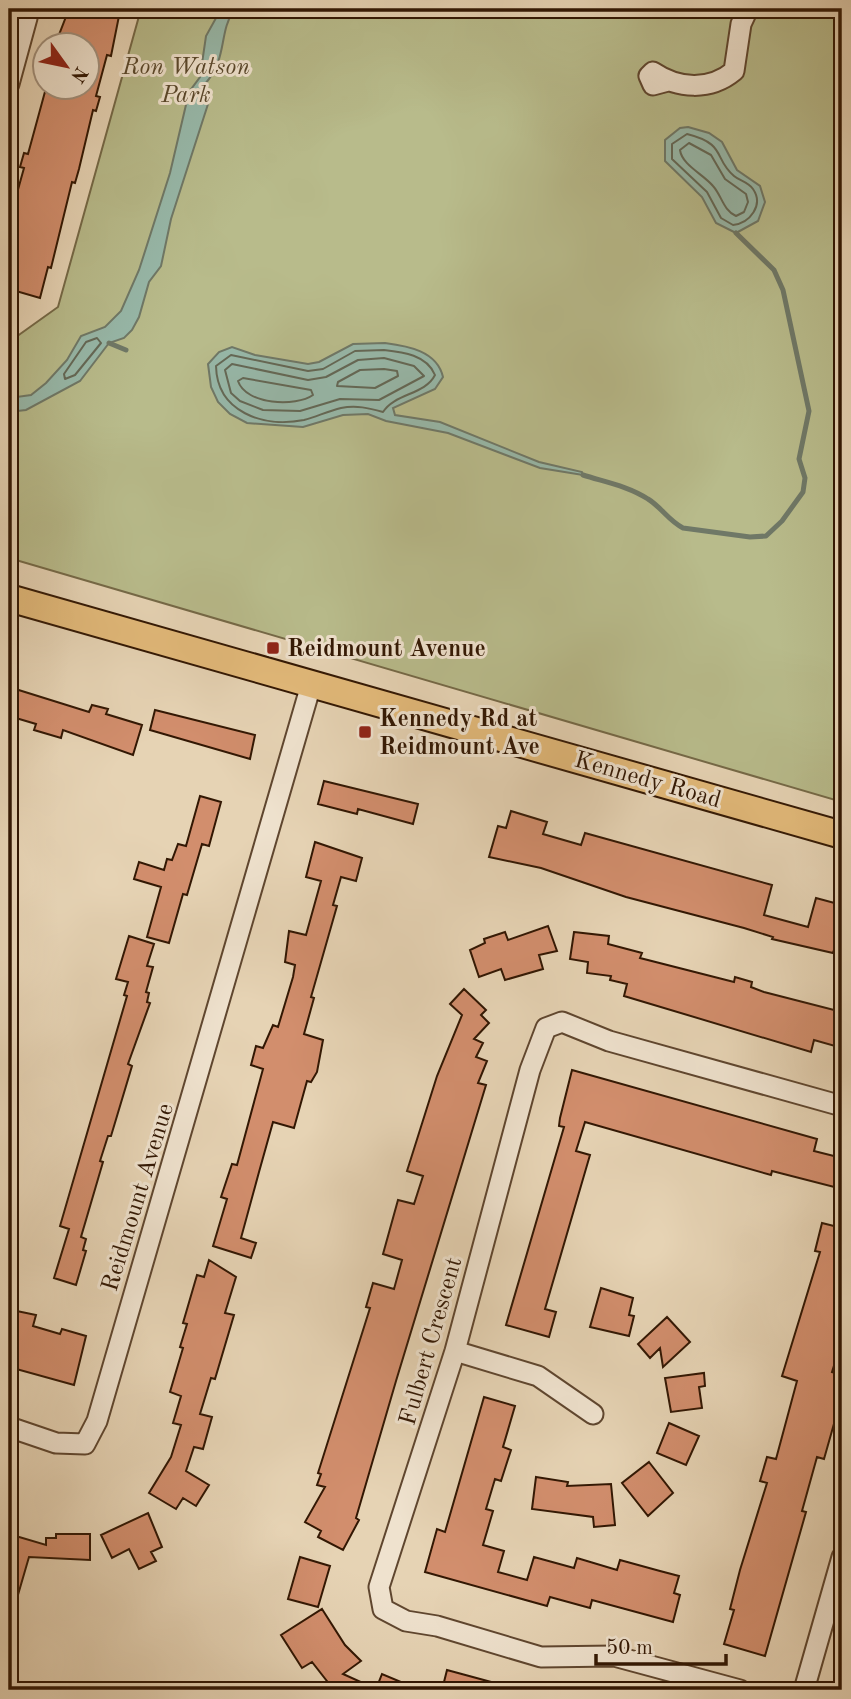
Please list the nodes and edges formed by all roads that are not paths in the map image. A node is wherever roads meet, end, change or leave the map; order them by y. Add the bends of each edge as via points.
1 (748, 9) edge
2 (27, 18) dead end
3 (668, 81) dead end
4 (9, 83) edge
5 (9, 598) edge
6 (311, 685) junction
7 (842, 835) edge
8 (842, 1106) edge
9 (455, 1351) junction
10 (593, 1414) dead end
11 (9, 1427) edge
12 (842, 1557) edge
13 (740, 1690) edge
14 (804, 1690) edge

1 - 3 street via 741,24 734,71 701,87
2 - 4 street
5 - 6 main road, Kennedy Road
6 - 7 main road, Kennedy Road
6 - 11 street, Reidmount Avenue via 97,1421 85,1444 56,1443
8 - 9 street, Fulbert Crescent via 609,1041 562,1021 553,1023 538,1044 530,1070
9 - 10 street via 538,1376
9 - 13 street, Fulbert Crescent via 395,1545 382,1573 378,1596 383,1609 406,1621 541,1657 614,1656
12 - 14 street

